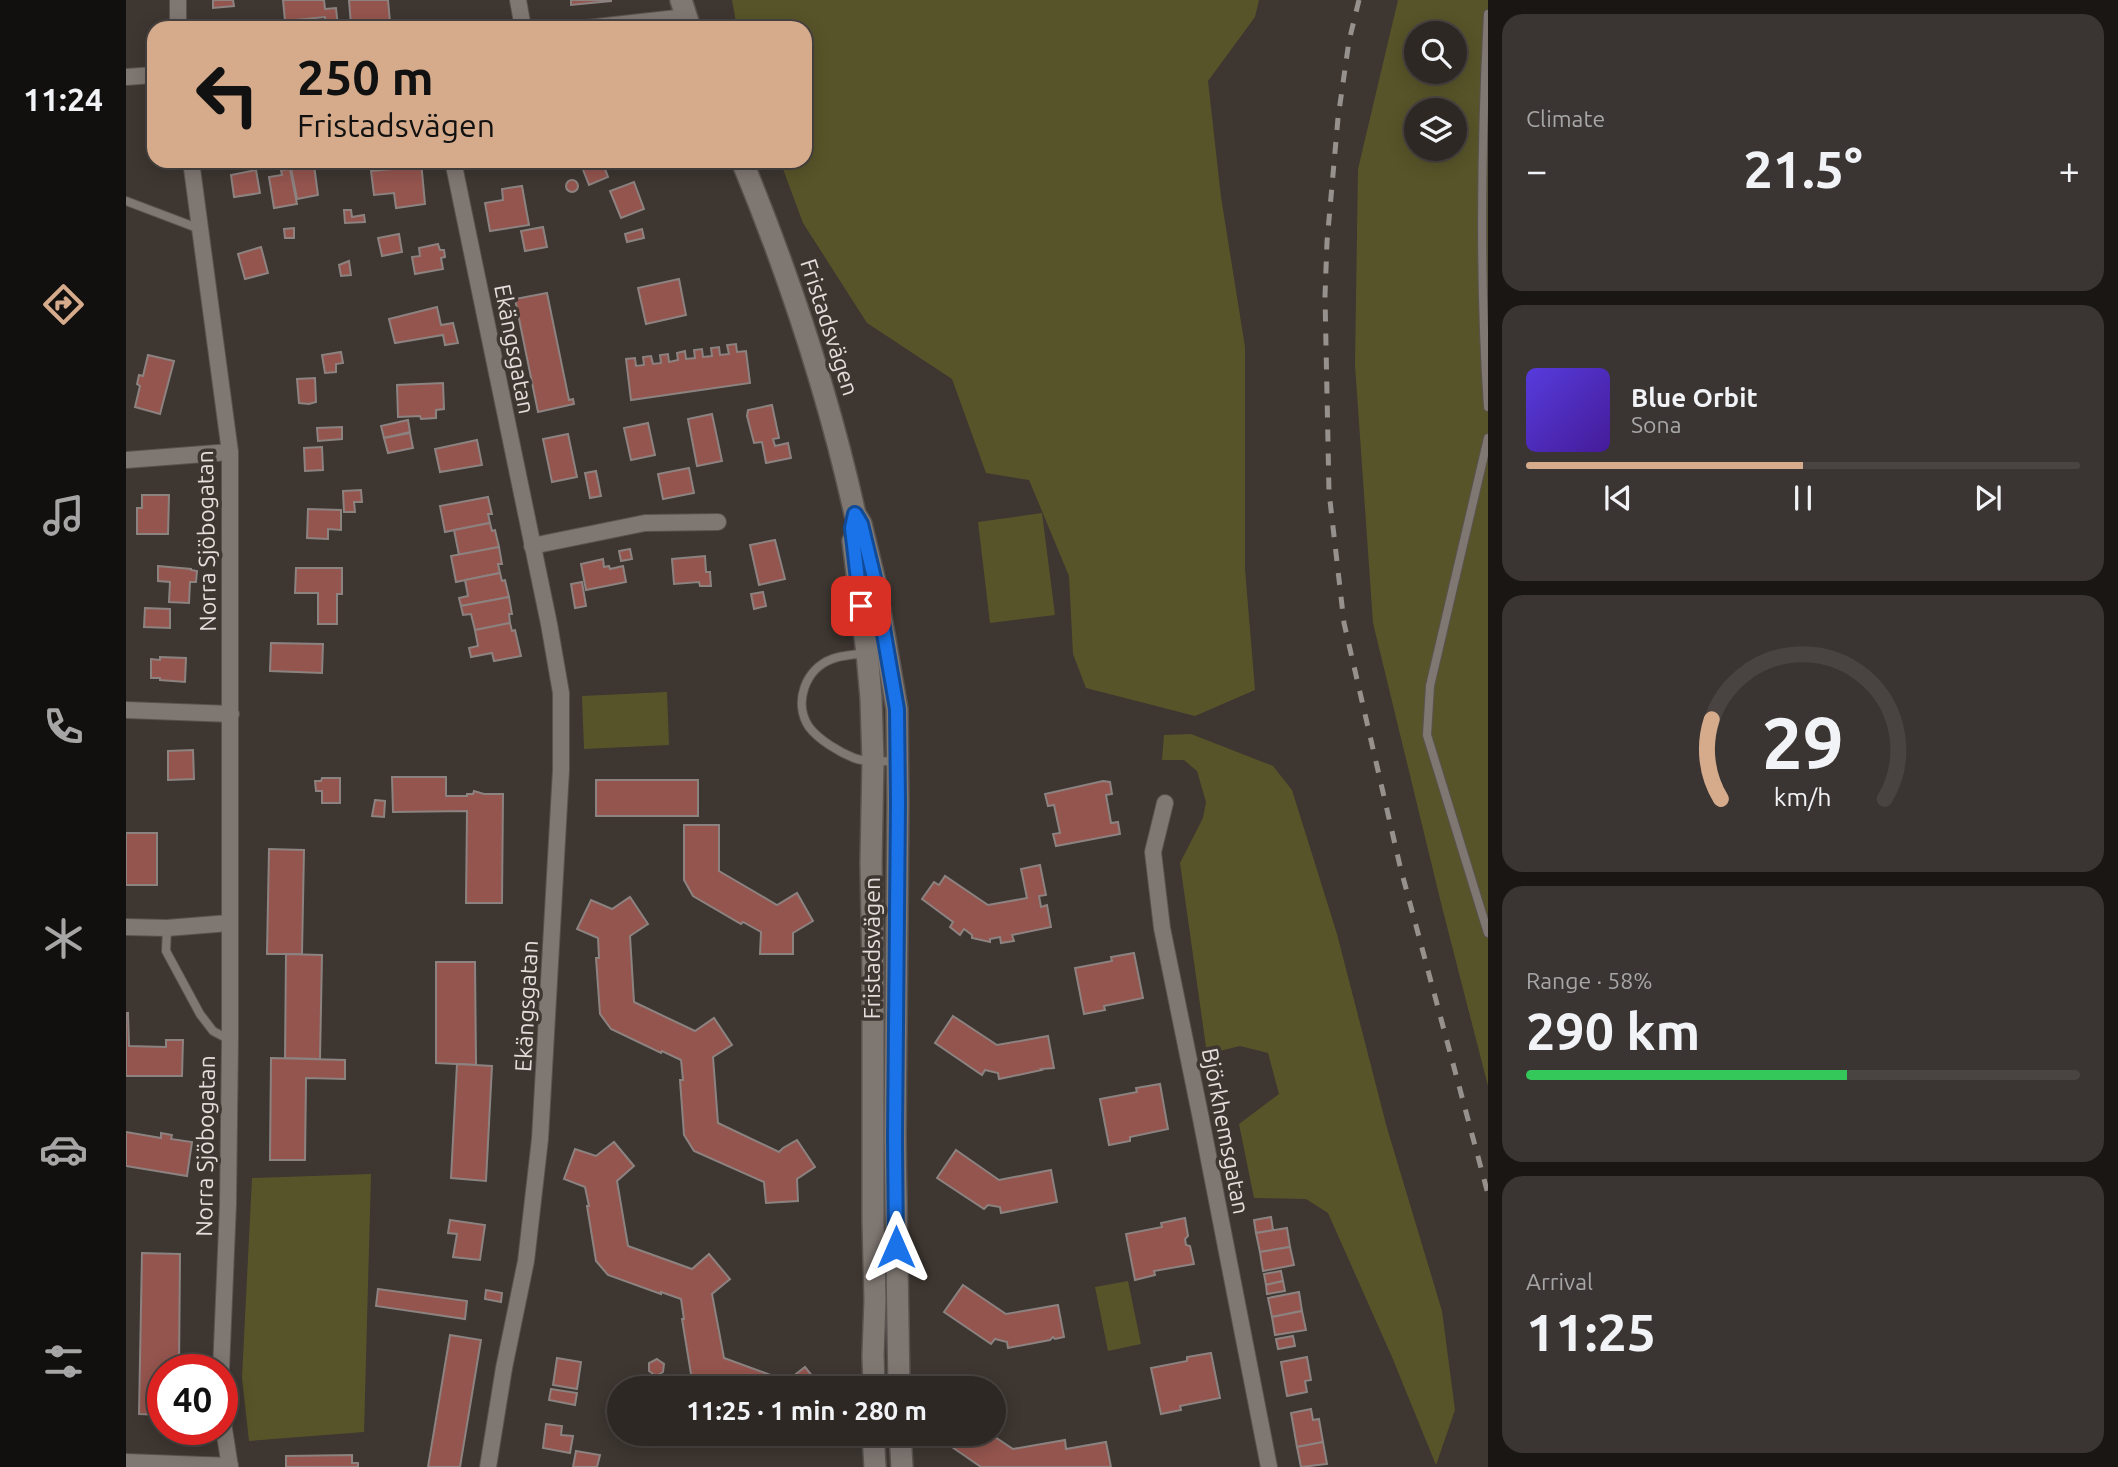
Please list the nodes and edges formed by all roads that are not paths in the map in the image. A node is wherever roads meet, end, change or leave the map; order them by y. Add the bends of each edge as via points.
1 (178, 0) edge
2 (518, 0) edge
3 (1488, 14) edge
4 (686, 15) edge
5 (178, 21) edge
6 (522, 21) edge
7 (640, 21) edge
8 (147, 76) edge
9 (126, 77) edge
10 (192, 168) edge
11 (454, 168) edge
12 (745, 168) edge
13 (126, 201) edge
14 (200, 229) junction
15 (1488, 407) edge
16 (1488, 438) edge
17 (230, 452) junction
18 (126, 460) edge
19 (855, 514) junction
20 (718, 522) dead end
21 (532, 546) junction
22 (867, 653) junction
23 (126, 710) edge
24 (231, 714) junction
25 (873, 761) junction
26 (897, 761) junction
27 (1165, 803) dead end
28 (229, 923) junction
29 (126, 927) edge
30 (167, 928) junction
31 (1488, 933) edge
32 (230, 1040) junction
33 (222, 1354) edge
34 (874, 1376) edge
35 (899, 1376) edge
36 (227, 1445) edge
37 (874, 1446) edge
38 (901, 1446) edge
39 (126, 1462) edge
40 (230, 1466) edge
41 (488, 1467) edge
42 (875, 1467) edge
43 (902, 1467) edge
44 (1269, 1467) edge

1 - 5 street
2 - 6 street
3 - 15 lane via 1482,119
4 - 7 street
8 - 9 street
10 - 14 street, Norra Sjöbogatan
11 - 21 street, Ekängsgatan
12 - 19 street, Fristadsvägen via 824,390
13 - 14 lane
14 - 17 street, Norra Sjöbogatan
16 - 31 lane via 1430,686 1427,735
17 - 18 street
17 - 24 street, Norra Sjöbogatan
19 - 22 street, Fristadsvägen via 852,528
19 - 26 street, Fristadsvägen via 883,624 897,709
20 - 21 street via 645,523
21 - 41 street, Ekängsgatan via 561,693 561,770 540,1139 526,1261
22 - 25 street, Fristadsvägen
22 - 25 lane via 833,658 817,668 805,684 801,704 817,735 855,759
23 - 24 street
24 - 28 street, Norra Sjöbogatan
25 - 26 lane
25 - 34 street, Fristadsvägen
26 - 35 street, Fristadsvägen
27 - 44 street, Björkhemsgatan via 1153,852 1162,928
28 - 30 street
28 - 32 street, Norra Sjöbogatan
29 - 30 street
30 - 32 lane via 166,951 200,1014 213,1031
32 - 33 street, Norra Sjöbogatan
36 - 40 street
37 - 42 street
38 - 43 street
39 - 40 street

